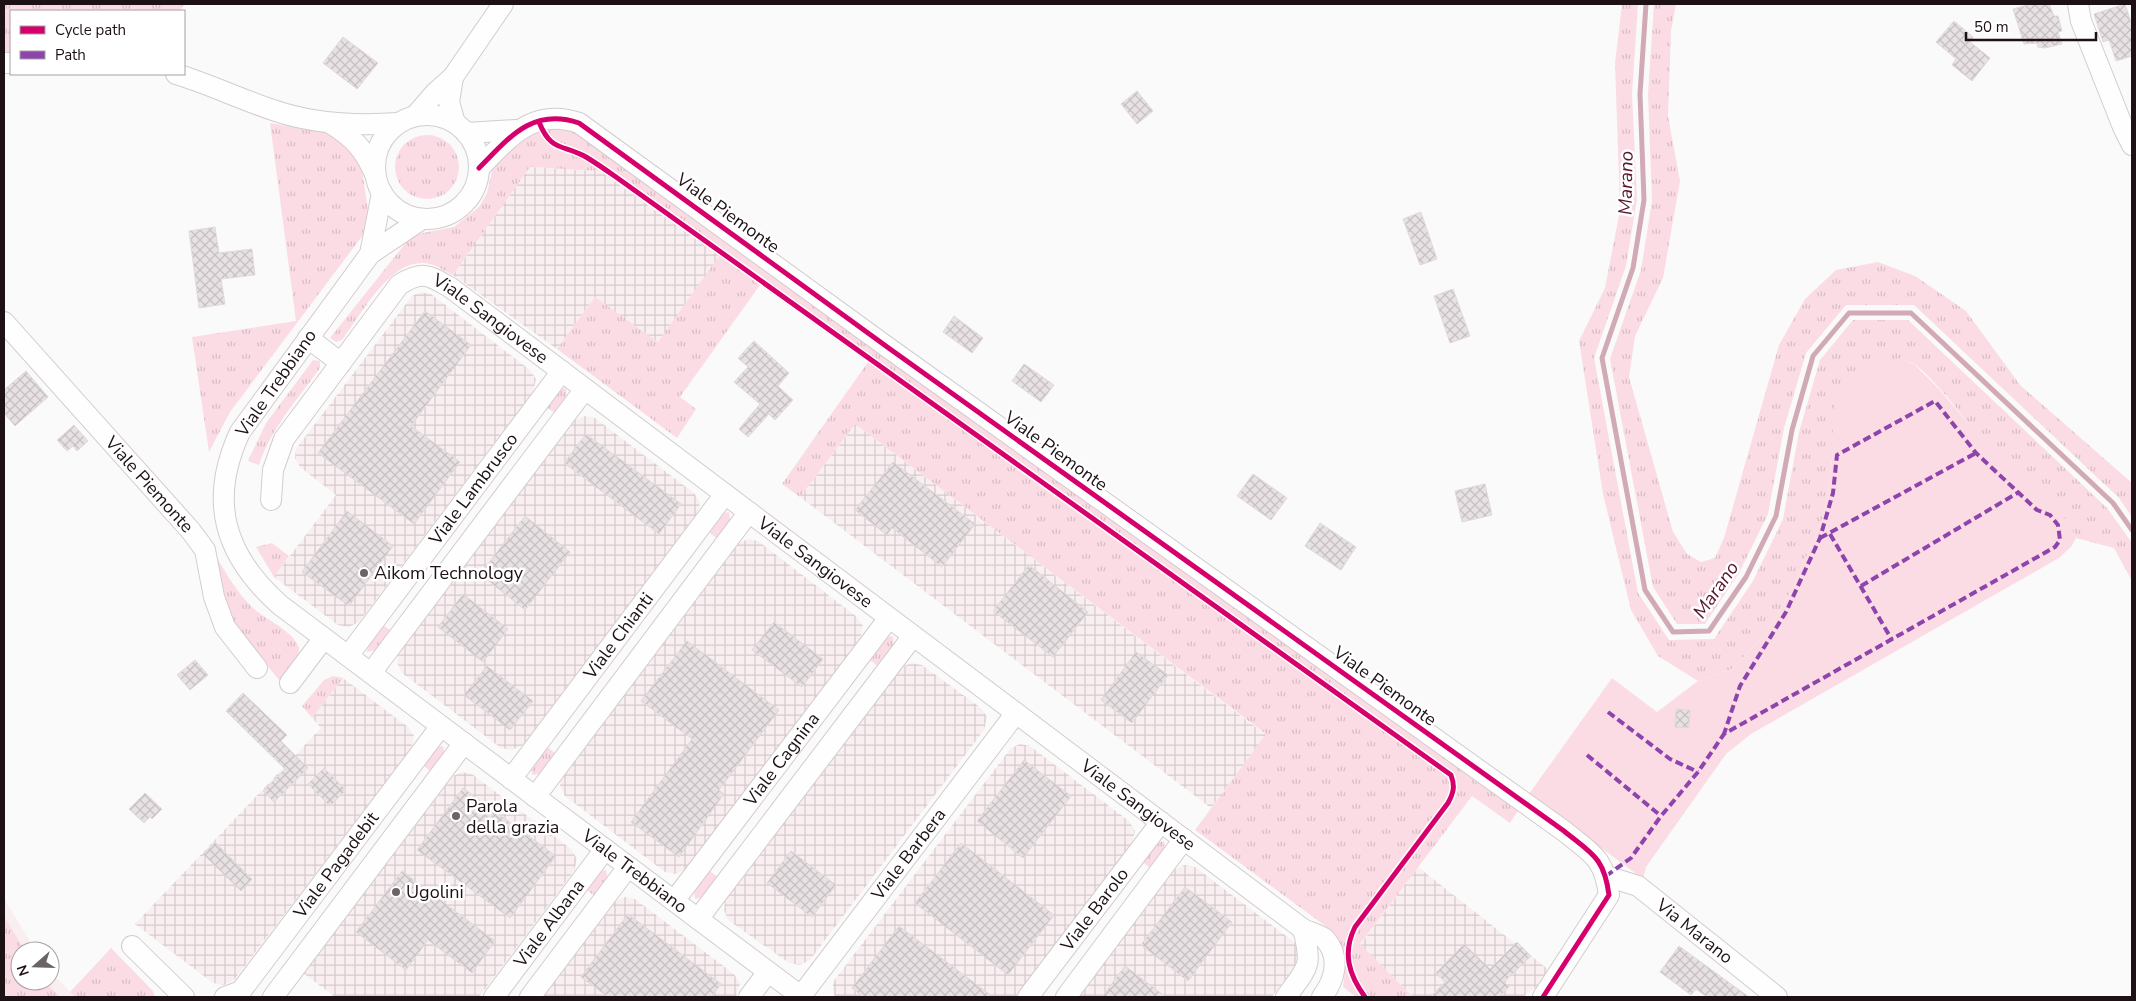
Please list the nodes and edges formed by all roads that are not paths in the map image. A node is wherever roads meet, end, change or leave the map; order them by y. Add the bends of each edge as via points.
1 (503, 4) edge
2 (2078, 4) edge
3 (179, 75) edge
4 (453, 77) junction
5 (407, 119) junction
6 (330, 123) junction
7 (461, 128) junction
8 (516, 130) junction
9 (2132, 145) edge
10 (479, 168) junction
11 (375, 174) junction
12 (382, 193) junction
13 (422, 219) junction
14 (370, 254) junction
15 (4, 322) edge
16 (308, 338) junction
17 (341, 363) junction
18 (562, 371) junction
19 (585, 389) junction
20 (725, 494) junction
21 (271, 500) dead end
22 (749, 512) junction
23 (889, 618) junction
24 (913, 636) junction
25 (324, 638) junction
26 (348, 656) junction
27 (257, 668) dead end
28 (371, 673) junction
29 (290, 683) dead end
30 (1016, 713) junction
31 (441, 726) junction
32 (464, 743) junction
33 (511, 779) junction
34 (535, 797) junction
35 (1161, 822) junction
36 (1184, 839) junction
37 (605, 849) junction
38 (628, 867) junction
39 (1606, 876) junction
40 (674, 901) junction
41 (698, 919) junction
42 (1304, 929) junction
43 (132, 946) dead end
44 (768, 972) junction
45 (796, 995) edge
46 (184, 997) edge
47 (190, 997) edge
48 (202, 997) edge
49 (225, 997) edge
50 (273, 997) edge
51 (494, 997) edge
52 (530, 997) edge
53 (749, 997) edge
54 (1028, 997) edge
55 (1066, 997) edge
56 (1286, 997) edge
57 (1322, 997) edge
58 (1543, 997) edge
59 (1777, 997) edge

1 - 4 street
2 - 9 street via 2081,21
3 - 6 street via 273,110
4 - 5 street
4 - 7 street via 449,102
5 - 6 street via 375,125
5 - 7 street via 436,116
5 - 11 street via 387,133 379,145
6 - 11 street via 355,141 366,154
7 - 8 street, Viale Piemonte
7 - 10 street via 475,149
8 - 10 street, Viale Piemonte
8 - 39 street, Viale Piemonte via 554,118 566,118 604,139 890,349 1564,831 1598,858
10 - 13 street via 476,185 455,211
11 - 12 street
12 - 13 street via 392,206
12 - 14 street, Viale Trebbiano
13 - 14 street, Viale Trebbiano
14 - 16 street, Viale Trebbiano
15 - 27 street, Viale Piemonte via 201,544 225,627
16 - 17 street
16 - 25 street, Viale Trebbiano via 240,432 227,463 223,505 229,533 241,561 258,586
17 - 18 street, Viale Sangiovese via 399,285 418,276 429,275
17 - 21 street, Viale Sangiovese via 284,439 273,470
18 - 19 street, Viale Sangiovese
18 - 26 street, Viale Lambrusco
19 - 20 street, Viale Sangiovese
19 - 28 street, Viale Lambrusco
20 - 22 street, Viale Sangiovese
20 - 33 street, Viale Chianti
22 - 23 street, Viale Sangiovese
22 - 34 street, Viale Chianti
23 - 24 street, Viale Sangiovese
23 - 40 street, Viale Cagnina
24 - 30 street, Viale Sangiovese
24 - 41 street, Viale Cagnina
25 - 26 street, Viale Trebbiano
25 - 29 street
26 - 28 street, Viale Trebbiano
28 - 31 street, Viale Trebbiano
30 - 35 street, Viale Sangiovese
30 - 45 street, Viale Barbera
31 - 32 street, Viale Trebbiano
31 - 49 street, Viale Pagadebit via 241,991
32 - 33 street, Viale Trebbiano
32 - 50 street, Viale Pagadebit
33 - 34 street, Viale Trebbiano
34 - 37 street, Viale Trebbiano
35 - 36 street, Viale Sangiovese
35 - 54 street, Viale Barolo
36 - 42 street, Viale Sangiovese
36 - 55 street, Viale Barolo
37 - 38 street, Viale Trebbiano
37 - 51 street, Viale Albana
38 - 40 street, Viale Trebbiano
38 - 52 street, Viale Albana
39 - 58 street via 1609,895
39 - 59 street, Via Marano via 1638,886
40 - 41 street, Viale Trebbiano
41 - 44 street, Viale Trebbiano
42 - 56 street via 1310,953 1306,970
42 - 57 street, Viale Sangiovese via 1324,939 1334,958 1334,977
43 - 46 street
44 - 45 street, Viale Trebbiano
44 - 53 street
47 - 48 street

